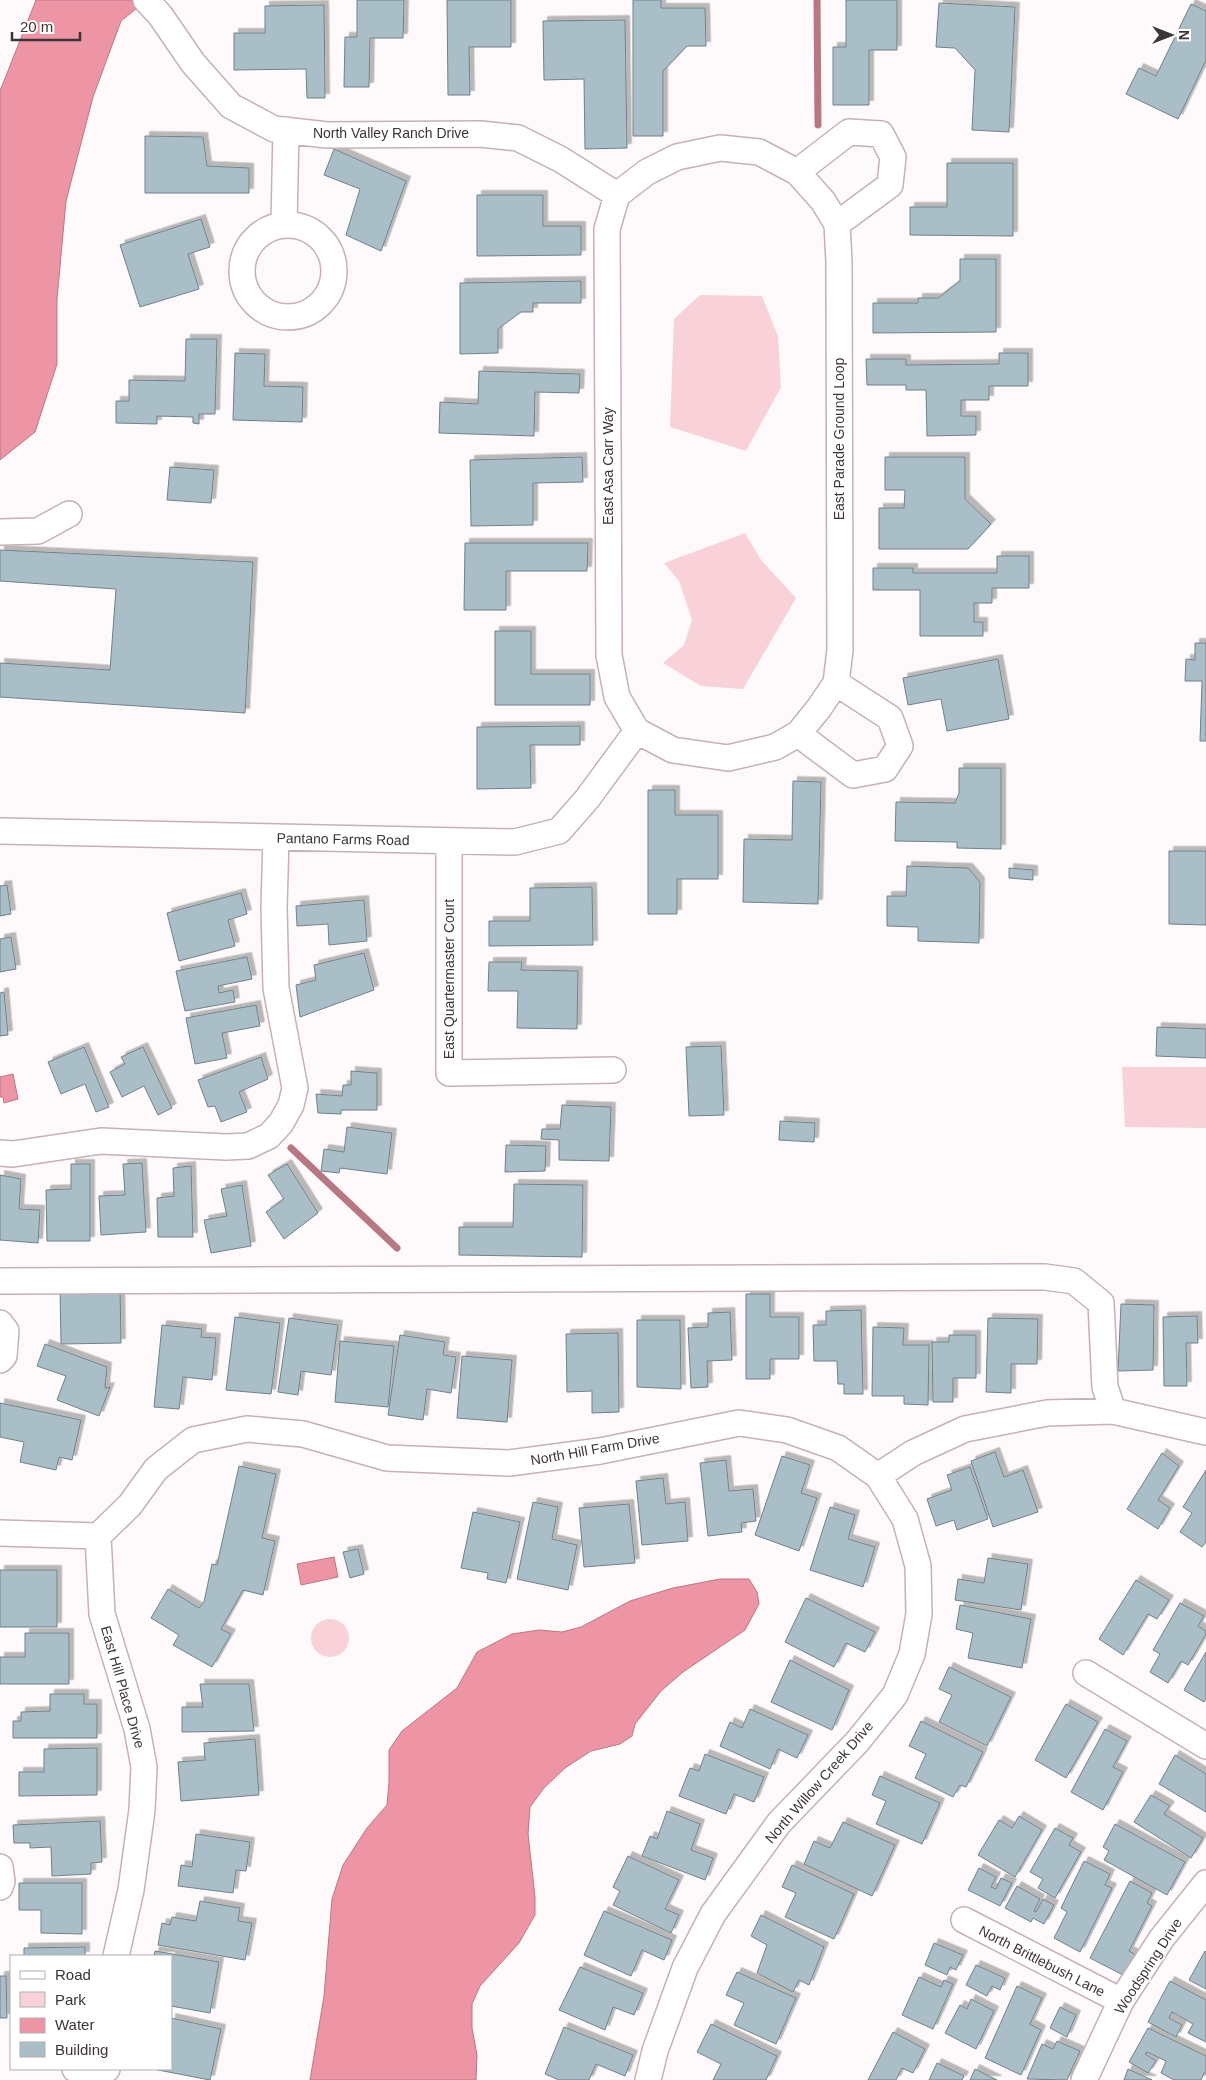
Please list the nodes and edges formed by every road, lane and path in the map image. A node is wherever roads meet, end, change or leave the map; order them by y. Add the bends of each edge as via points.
1 (153, 7) edge
2 (286, 130) junction
3 (798, 172) junction
4 (617, 195) junction
5 (284, 224) dead end
6 (837, 224) junction
7 (69, 514) dead end
8 (0, 532) edge
9 (836, 683) junction
10 (637, 732) junction
11 (798, 734) junction
12 (0, 831) edge
13 (276, 838) junction
14 (449, 842) junction
15 (613, 1070) dead end
16 (0, 1153) edge
17 (0, 1281) edge
18 (0, 1322) edge
19 (0, 1360) edge
20 (1113, 1411) junction
21 (1206, 1432) edge
22 (878, 1476) junction
23 (0, 1533) edge
24 (98, 1536) junction
25 (1086, 1673) dead end
26 (1206, 1746) edge
27 (0, 1867) edge
28 (1206, 1883) edge
29 (0, 1887) edge
30 (964, 1920) dead end
31 (116, 1955) edge
32 (1121, 2001) junction
33 (78, 2070) edge
34 (104, 2070) edge
35 (648, 2080) edge
36 (1084, 2080) edge

1 - 2 street, North Valley Ranch Drive via 193,63 231,106 274,129
2 - 4 street, North Valley Ranch Drive via 327,135 480,134 518,138 560,159
2 - 5 street
3 - 4 street, East Parade Ground Loop via 759,152 720,148 678,157 647,172
3 - 6 street, East Parade Ground Loop via 823,200
3 - 6 street via 848,132 880,134 893,157 890,185
4 - 10 street, East Asa Carr Way via 607,229 608,655 617,697
6 - 9 street, East Parade Ground Loop via 840,650
7 - 8 street via 38,531
9 - 11 street, East Parade Ground Loop
9 - 11 street via 890,718 900,746 885,769 853,774
10 - 11 street, East Parade Ground Loop via 673,750 728,758 776,747
10 - 14 street, Pantano Farms Road via 559,831 515,842
12 - 13 street, Pantano Farms Road
13 - 14 street, Pantano Farms Road
13 - 16 street via 276,988 295,1088 281,1124 269,1136 248,1146 101,1141 13,1154
14 - 15 street, East Quartermaster Court via 450,1073
17 - 20 street via 1045,1277 1074,1281 1101,1303 1105,1388
18 - 19 street via 6,1330 4,1356
20 - 21 street
20 - 22 street via 1048,1412 965,1429 913,1453
22 - 24 street, North Hill Farm Drive via 838,1448 787,1430 739,1423 600,1451 509,1464 387,1458 303,1434 248,1429 194,1440 156,1469 130,1505
22 - 35 street, North Willow Creek Drive via 905,1519 918,1566 919,1614 912,1654 895,1695 857,1742 779,1824 713,1914 685,1968
23 - 24 street
24 - 31 street, East Hill Place Drive via 102,1614 137,1729 144,1767 142,1810 131,1890
25 - 26 street
27 - 29 street
28 - 32 street, Woodspring Drive via 1162,1938
30 - 32 street, North Brittlebush Lane
32 - 36 street, Woodspring Drive
33 - 34 street via 91,2074

